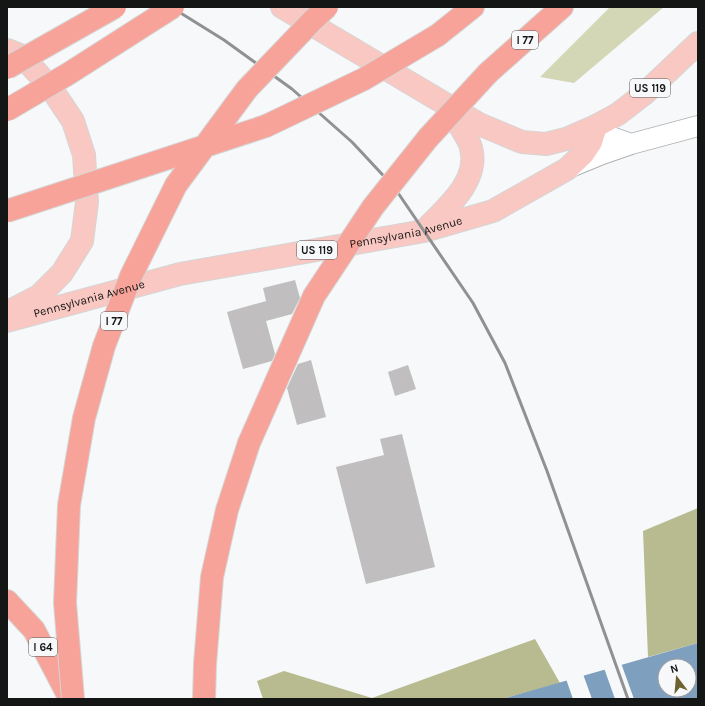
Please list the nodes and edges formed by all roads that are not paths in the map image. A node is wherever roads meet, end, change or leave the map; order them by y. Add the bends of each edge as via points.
1 (115, 7) edge
2 (173, 7) edge
3 (282, 7) edge
4 (327, 7) edge
5 (473, 7) edge
6 (562, 7) edge
7 (698, 43) edge
8 (7, 50) edge
9 (7, 68) edge
10 (446, 105) junction
11 (7, 110) edge
12 (596, 126) junction
13 (698, 126) edge
14 (631, 144) junction
15 (567, 169) junction
16 (7, 211) edge
17 (424, 231) junction
18 (7, 312) edge
19 (7, 321) edge
20 (7, 601) edge
21 (70, 699) edge
22 (73, 699) edge
23 (204, 699) edge

1 - 9 highway, bridge
2 - 11 highway, bridge
3 - 10 main road, US 119
4 - 22 highway, I 77, bridge via 247,89 176,185 131,276 104,346 84,418 69,505 65,603
5 - 16 highway, bridge via 438,35 364,79 266,126
6 - 23 highway, I 77, bridge via 488,73 428,138 373,207 314,296 249,443 227,510 212,577
7 - 12 main road, US 119 via 644,94 618,114
8 - 18 main road via 22,56 51,88 73,121 84,155 87,202 82,241 62,273 39,296
10 - 12 main road, US 119 via 479,124 522,142 546,144 566,139
10 - 17 main road via 471,146 474,161 468,180 453,202
12 - 14 street via 603,134
12 - 15 main road, Pennsylvania Avenue / US 119 via 591,142 583,154
13 - 14 street
14 - 15 street
15 - 17 main road, Pennsylvania Avenue / US 119 via 494,211
17 - 19 main road, Pennsylvania Avenue / US 119 via 180,274
20 - 21 highway, I 64 via 34,630

